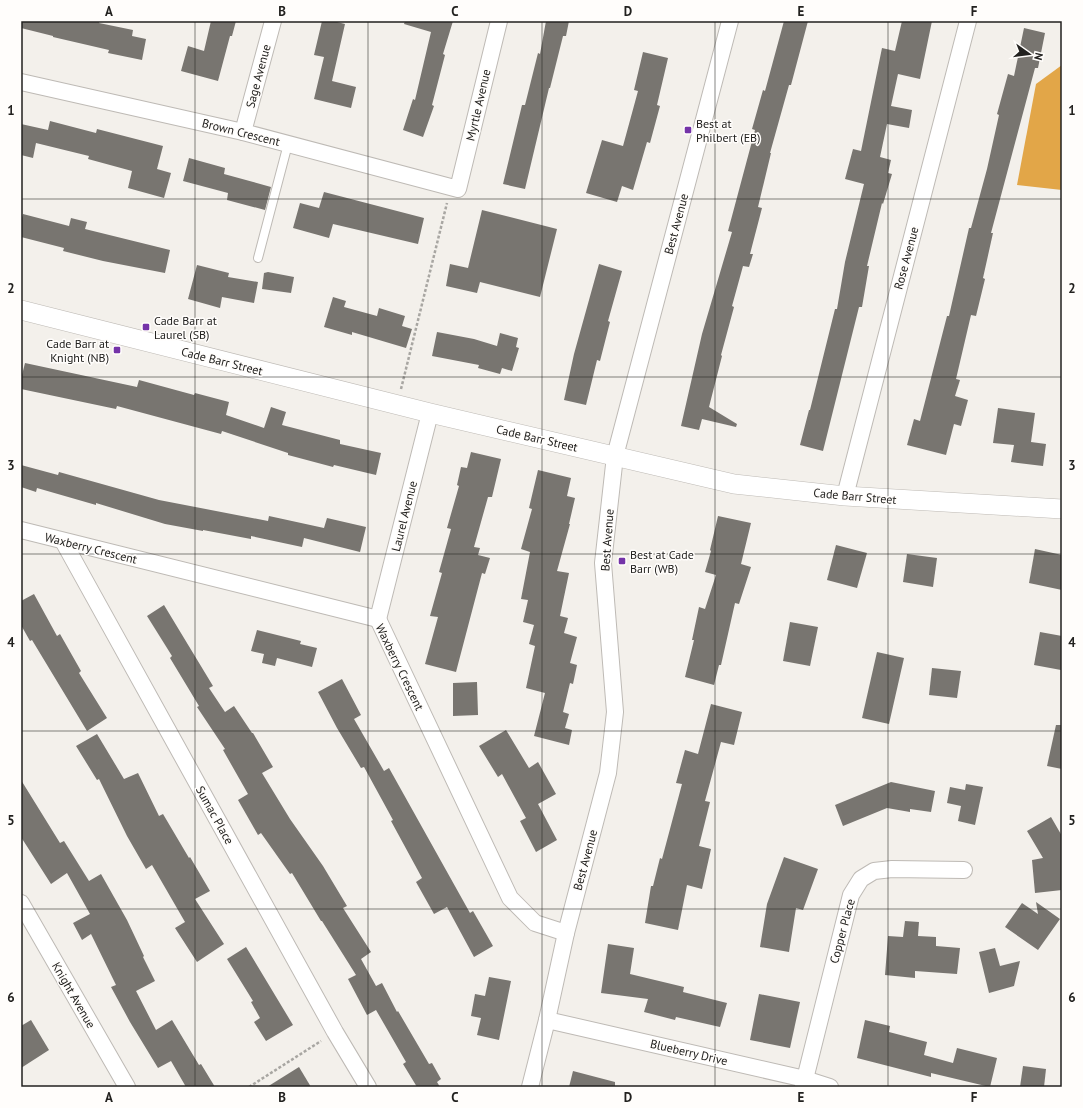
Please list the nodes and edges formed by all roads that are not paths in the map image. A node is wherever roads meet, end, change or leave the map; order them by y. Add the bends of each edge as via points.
1 (273, 21) edge
2 (499, 21) edge
3 (730, 21) edge
4 (968, 21) edge
5 (21, 82) edge
6 (244, 132) junction
7 (288, 144) junction
8 (455, 188) joint
9 (258, 258) dead end
10 (21, 310) edge
11 (430, 413) junction
12 (615, 456) junction
13 (845, 496) junction
14 (1062, 510) edge
15 (21, 530) edge
16 (63, 541) junction
17 (378, 619) junction
18 (964, 870) dead end
19 (21, 903) edge
20 (566, 933) junction
21 (547, 1020) junction
22 (804, 1083) edge
23 (127, 1087) edge
24 (368, 1087) edge
25 (530, 1087) edge
26 (830, 1087) edge

1 - 6 street, Sage Avenue
2 - 8 street, Myrtle Avenue
3 - 12 street, Best Avenue
4 - 13 street, Rose Avenue
5 - 6 street, Brown Crescent
6 - 7 street, Brown Crescent
7 - 8 street, Brown Crescent
7 - 9 lane
10 - 11 street, Cade Barr Street
11 - 12 street, Cade Barr Street
11 - 17 street, Laurel Avenue
12 - 13 street, Cade Barr Street via 734,484
12 - 20 street, Best Avenue via 603,563 615,712 608,773
13 - 14 street, Cade Barr Street
15 - 16 street, Waxberry Crescent
16 - 17 street, Waxberry Crescent
16 - 24 street, Sumac Place
17 - 20 street, Waxberry Crescent via 510,898 535,923
18 - 22 street, Copper Place via 892,869 874,871 861,879 851,896
19 - 23 street, Knight Avenue
20 - 21 street, Best Avenue
21 - 22 street, Blueberry Drive
21 - 25 street, Best Avenue
22 - 26 street, Blueberry Drive

